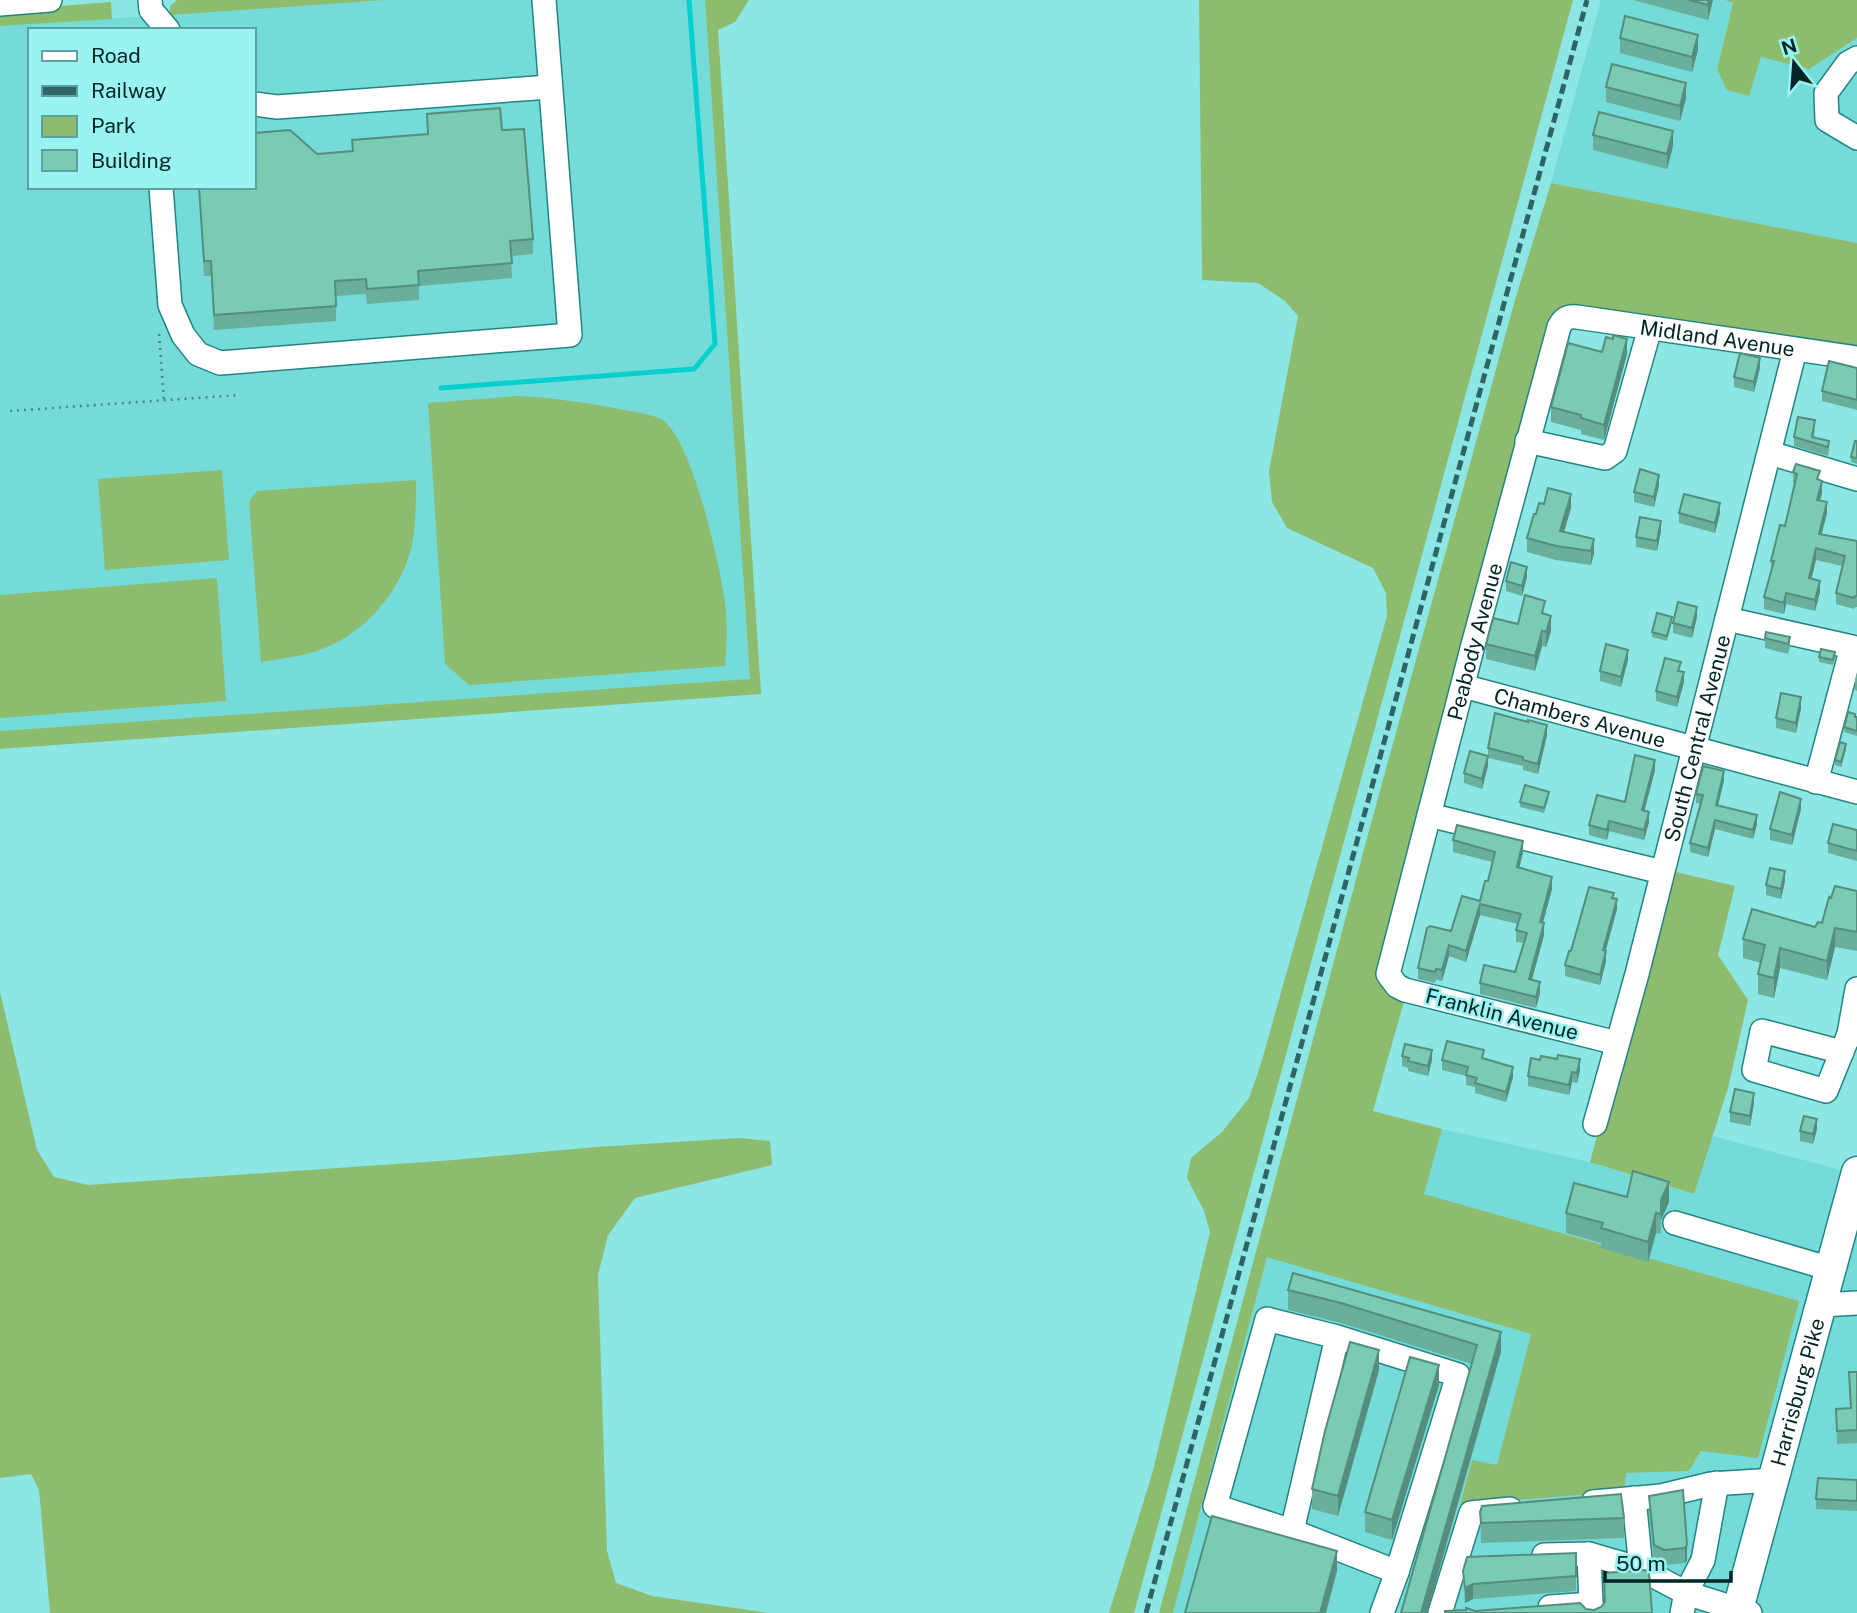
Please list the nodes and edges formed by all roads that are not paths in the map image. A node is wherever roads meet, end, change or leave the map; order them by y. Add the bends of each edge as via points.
1 (50, 0) edge
2 (149, 0) edge
3 (544, 0) edge
4 (0, 4) edge
5 (166, 28) edge
6 (1857, 58) edge
7 (550, 87) junction
8 (256, 104) edge
9 (1857, 138) edge
10 (161, 189) edge
11 (1577, 317) joint
12 (1650, 328) junction
13 (1795, 350) junction
14 (1857, 359) edge
15 (1527, 441) junction
16 (1770, 453) junction
17 (1857, 479) edge
18 (1727, 619) junction
19 (1855, 641) edge
20 (1463, 686) junction
21 (1692, 748) junction
22 (1816, 782) junction
23 (1857, 792) edge
24 (1429, 815) junction
25 (1662, 872) junction
26 (1391, 980) joint
27 (1857, 989) edge
28 (1849, 1040) edge
29 (1617, 1043) junction
30 (1595, 1124) dead end
31 (1857, 1172) edge
32 (1675, 1223) dead end
33 (1842, 1252) edge
34 (1857, 1303) edge
35 (1822, 1305) junction
36 (1337, 1337) junction
37 (1774, 1480) junction
38 (1717, 1483) junction
39 (1634, 1499) junction
40 (1566, 1504) edge
41 (1525, 1508) edge
42 (1292, 1531) junction
43 (1589, 1554) junction
44 (1524, 1556) edge
45 (1484, 1557) edge
46 (1457, 1558) junction
47 (1641, 1569) junction
48 (1397, 1572) junction
49 (1684, 1603) edge
50 (1591, 1608) edge
51 (1535, 1610) edge
52 (1742, 1612) edge
53 (1382, 1613) edge
54 (1440, 1613) edge

1 - 4 street
2 - 5 street via 151,10
3 - 7 street
6 - 9 street via 1826,93 1827,120
7 - 8 street via 277,107
7 - 10 street via 570,335 219,363 198,354 183,335 170,305
11 - 12 street, Midland Avenue
11 - 15 street, Peabody Avenue via 1569,316 1559,327
12 - 13 street, Midland Avenue
12 - 15 street via 1615,451 1605,458
13 - 14 street, Midland Avenue
13 - 16 street, South Central Avenue
15 - 20 street, Peabody Avenue
16 - 17 street
16 - 18 street, South Central Avenue
18 - 19 street
18 - 21 street, South Central Avenue
19 - 22 street
20 - 21 street, Chambers Avenue
20 - 24 street, Peabody Avenue
21 - 22 street, Chambers Avenue
21 - 25 street, South Central Avenue
22 - 23 street, Chambers Avenue
24 - 25 street
24 - 26 street, Peabody Avenue via 1388,967
25 - 29 street, South Central Avenue
26 - 29 street, Franklin Avenue via 1405,990
27 - 28 street
29 - 30 street, South Central Avenue
31 - 33 main road, Harrisburg Pike
32 - 33 street
33 - 35 main road, Harrisburg Pike
34 - 35 street
35 - 37 main road, Harrisburg Pike
36 - 42 street
36 - 42 street via 1267,1319 1214,1506
36 - 48 street via 1458,1375
37 - 38 street
37 - 52 main road, Harrisburg Pike
38 - 39 street
38 - 49 street via 1703,1560
39 - 40 street
39 - 47 street
41 - 46 street via 1471,1513
42 - 48 street
43 - 44 street
43 - 47 street
43 - 50 street
45 - 46 street
46 - 54 street
47 - 49 street
48 - 53 street
49 - 52 street
50 - 51 street

